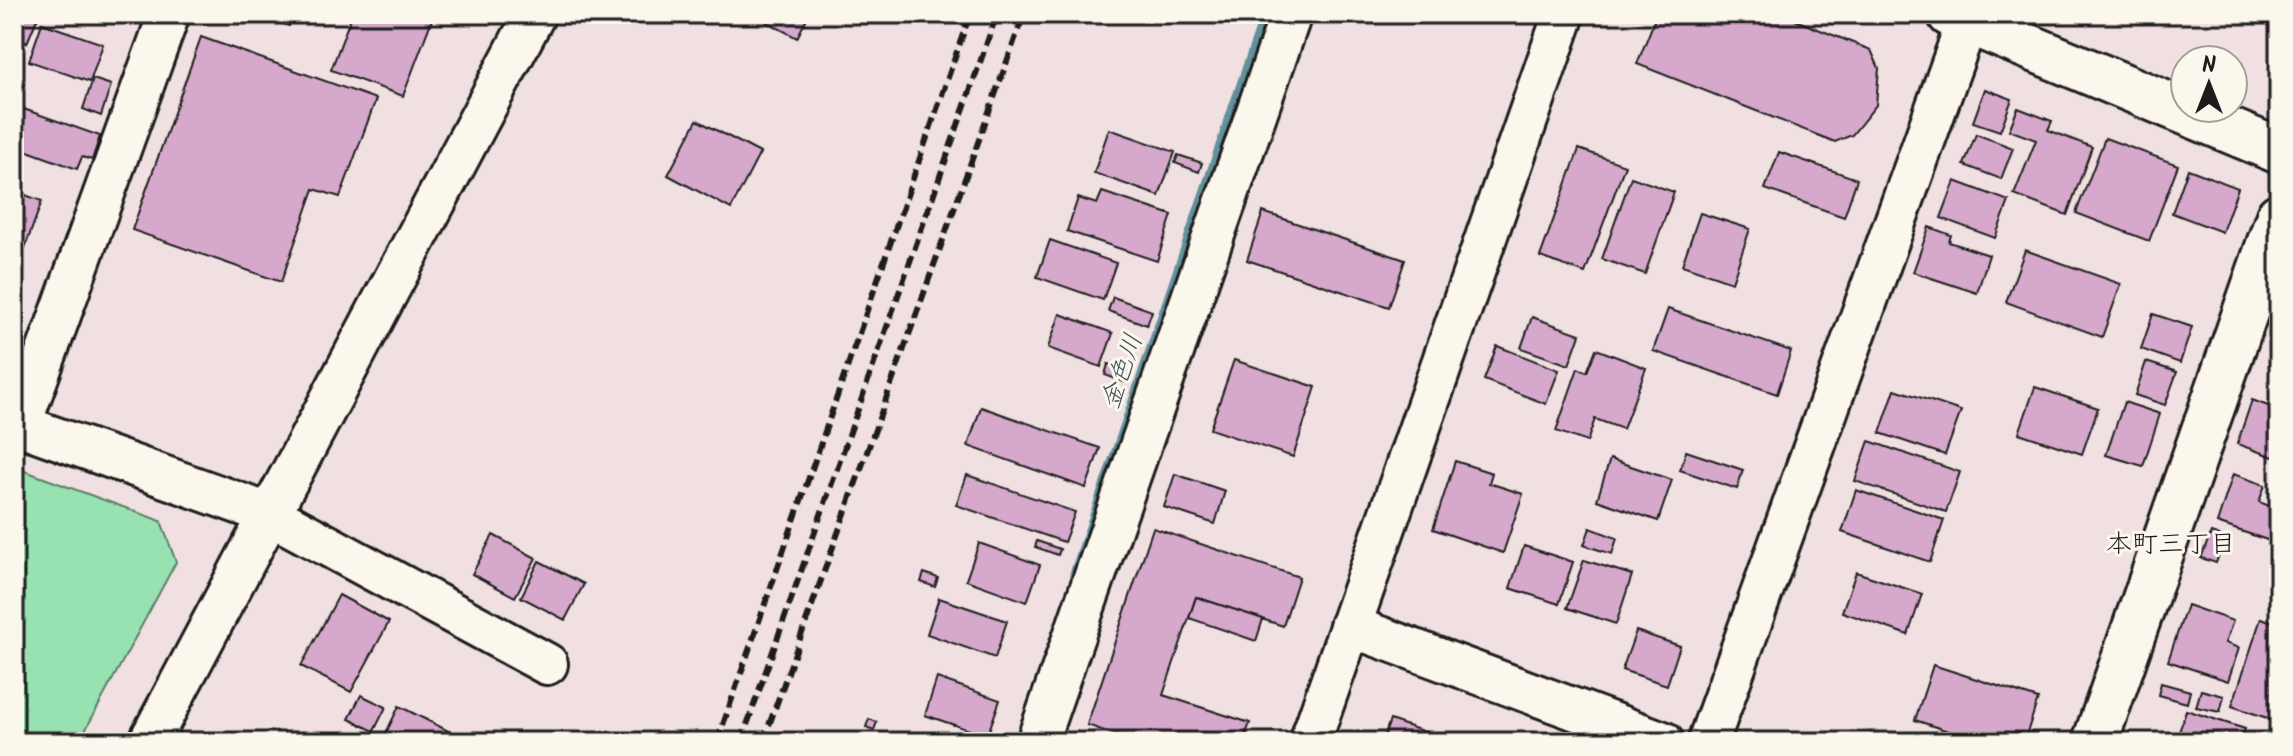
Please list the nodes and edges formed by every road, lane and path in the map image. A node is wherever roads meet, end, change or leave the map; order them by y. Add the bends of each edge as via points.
1 (169, 14) edge
2 (535, 14) edge
3 (1291, 14) edge
4 (1564, 14) edge
5 (1963, 16) edge
6 (2279, 151) edge
7 (2279, 216) edge
8 (17, 424) edge
9 (269, 514) junction
10 (1350, 626) junction
11 (547, 664) dead end
12 (149, 742) edge
13 (1037, 742) edge
14 (1310, 742) edge
15 (1663, 742) edge
16 (1708, 742) edge
17 (2095, 742) edge

1 - 8 street
2 - 9 street
3 - 13 street
4 - 10 street
5 - 6 street
5 - 16 street
7 - 17 street
8 - 9 street
9 - 11 street
9 - 12 street
10 - 14 street
10 - 15 street

